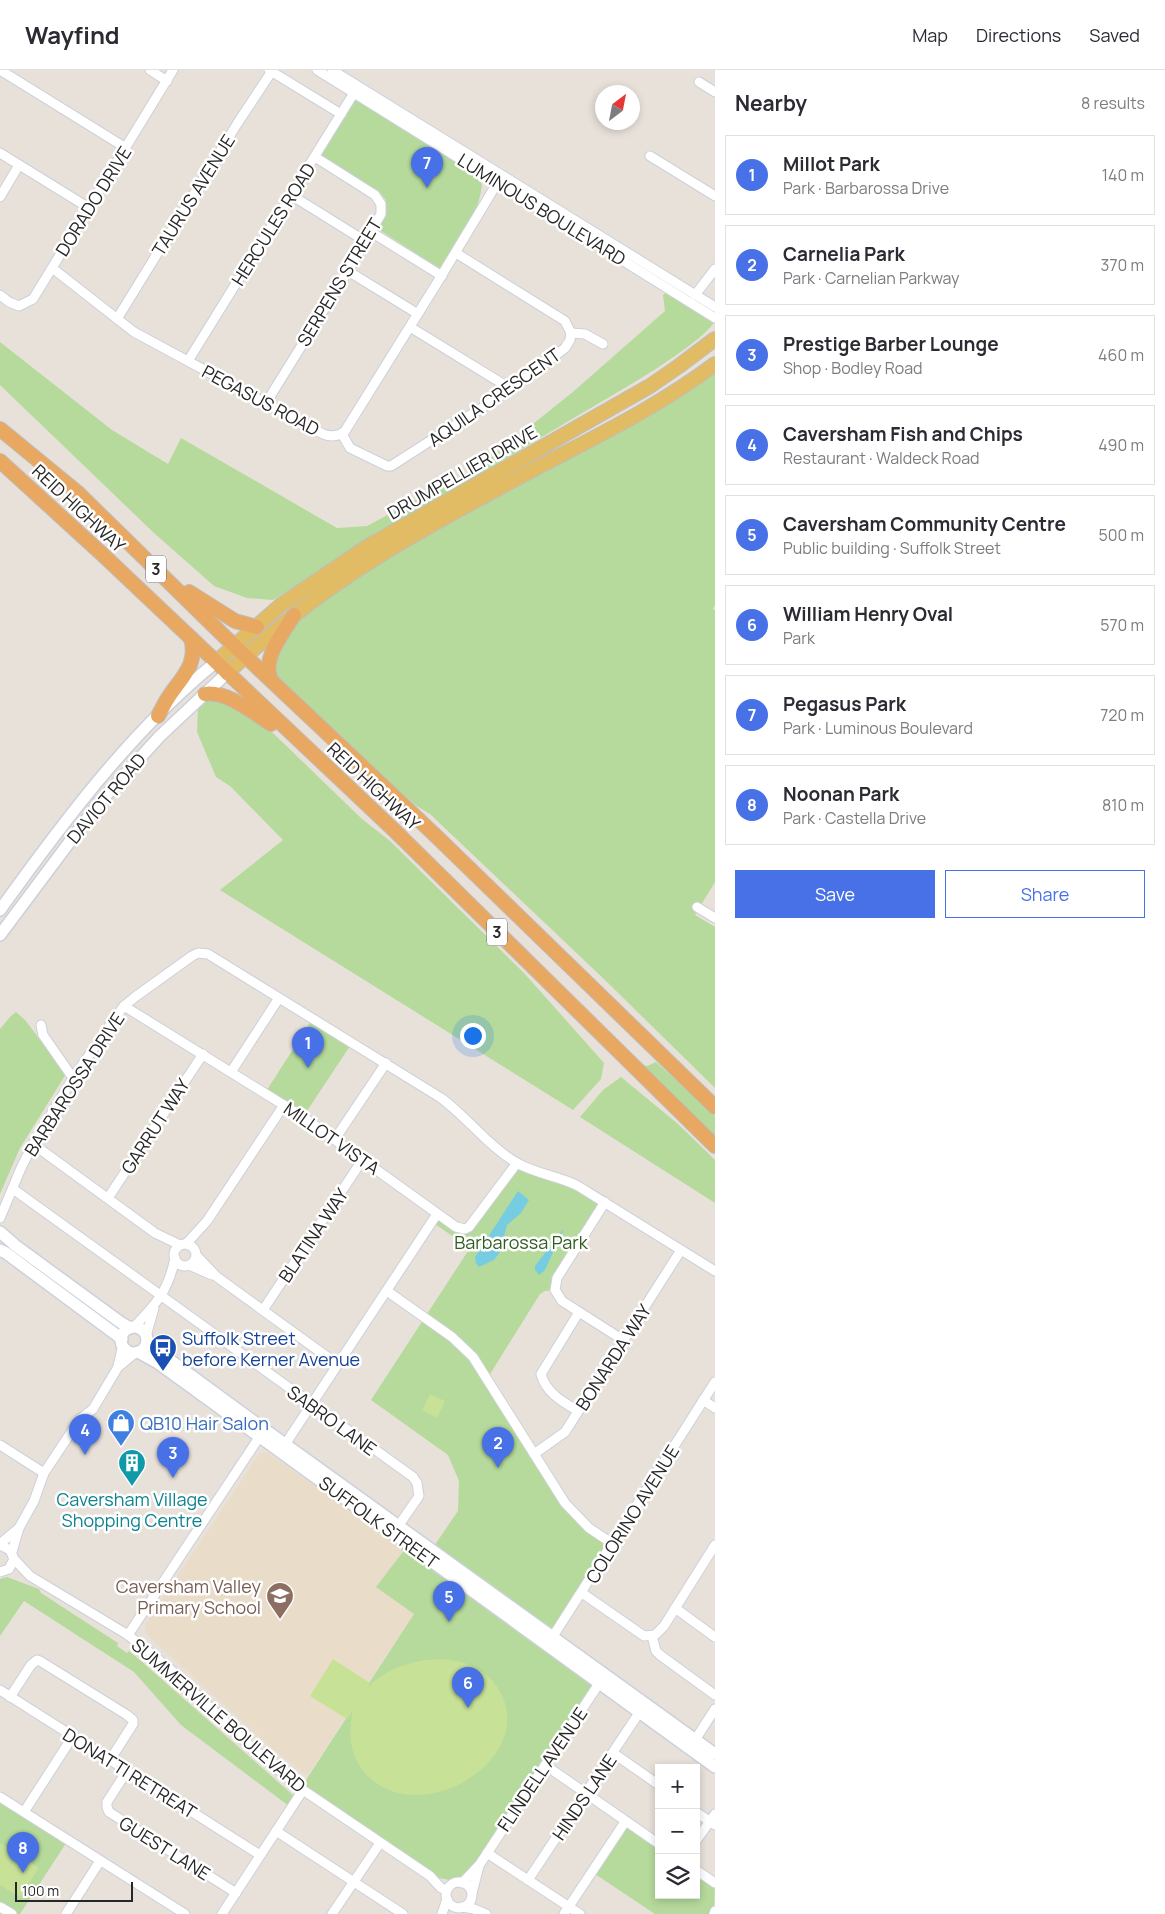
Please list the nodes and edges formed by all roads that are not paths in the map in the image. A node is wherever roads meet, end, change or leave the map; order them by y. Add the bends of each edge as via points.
1 (0, 70) edge
2 (150, 70) edge
3 (174, 70) edge
4 (317, 70) edge
5 (332, 70) edge
6 (270, 71) edge
7 (167, 81) junction
8 (699, 82) dead end
9 (356, 90) junction
10 (715, 92) edge
11 (341, 114) junction
12 (126, 148) junction
13 (0, 153) edge
14 (650, 156) dead end
15 (315, 157) junction
16 (19, 165) junction
17 (500, 179) junction
18 (291, 195) junction
19 (715, 196) edge
20 (0, 197) edge
21 (89, 208) junction
22 (371, 232) junction
23 (365, 241) junction
24 (617, 251) junction
25 (456, 253) junction
26 (715, 269) edge
27 (56, 270) dead end
28 (348, 270) junction
29 (442, 276) junction
30 (0, 295) edge
31 (695, 295) junction
32 (715, 307) edge
33 (418, 314) junction
34 (715, 318) edge
35 (117, 319) junction
36 (410, 327) junction
37 (571, 333) junction
38 (714, 339) edge
39 (603, 344) dead end
40 (188, 362) junction
41 (715, 364) edge
42 (511, 389) junction
43 (266, 403) junction
44 (0, 429) edge
45 (342, 434) junction
46 (0, 461) edge
47 (78, 492) junction
48 (294, 615) junction
49 (258, 627) junction
50 (191, 638) junction
51 (235, 646) junction
52 (246, 656) junction
53 (216, 662) junction
54 (227, 673) junction
55 (270, 678) junction
56 (205, 694) junction
57 (158, 716) junction
58 (296, 738) junction
59 (697, 907) dead end
60 (0, 910) edge
61 (715, 918) edge
62 (0, 935) edge
63 (279, 998) junction
64 (124, 1006) junction
65 (42, 1025) dead end
66 (203, 1054) junction
67 (386, 1063) junction
68 (231, 1072) junction
69 (73, 1078) junction
70 (284, 1105) junction
71 (715, 1107) edge
72 (335, 1139) junction
73 (33, 1144) junction
74 (715, 1146) edge
75 (363, 1159) junction
76 (517, 1163) junction
77 (13, 1189) junction
78 (108, 1198) junction
79 (606, 1202) junction
80 (3, 1204) edge
81 (437, 1214) junction
82 (0, 1218) edge
83 (0, 1232) edge
84 (155, 1233) junction
85 (189, 1248) junction
86 (0, 1250) edge
87 (681, 1250) junction
88 (174, 1256) junction
89 (188, 1265) junction
90 (715, 1271) edge
91 (217, 1277) junction
92 (170, 1279) junction
93 (387, 1291) junction
94 (161, 1296) junction
95 (155, 1305) junction
96 (263, 1310) junction
97 (579, 1312) junction
98 (132, 1328) junction
99 (146, 1338) junction
100 (623, 1340) junction
101 (122, 1342) junction
102 (136, 1352) junction
103 (337, 1364) junction
104 (118, 1367) junction
105 (715, 1382) edge
106 (703, 1400) junction
107 (312, 1405) junction
108 (715, 1408) edge
109 (578, 1411) junction
110 (262, 1432) junction
111 (286, 1443) junction
112 (0, 1444) edge
113 (534, 1454) junction
114 (44, 1473) junction
115 (399, 1525) junction
116 (19, 1528) junction
117 (613, 1544) junction
118 (0, 1545) edge
119 (715, 1545) edge
120 (13, 1556) junction
121 (3, 1571) edge
122 (30, 1576) junction
123 (582, 1593) junction
124 (675, 1608) junction
125 (128, 1635) junction
126 (652, 1636) junction
127 (715, 1637) edge
128 (550, 1641) junction
129 (602, 1679) junction
130 (0, 1690) edge
131 (715, 1695) edge
132 (10, 1697) junction
133 (715, 1709) edge
134 (639, 1713) junction
135 (72, 1736) junction
136 (695, 1740) junction
137 (613, 1753) junction
138 (715, 1754) edge
139 (110, 1760) junction
140 (545, 1765) junction
141 (715, 1767) edge
142 (127, 1771) junction
143 (655, 1782) edge
144 (304, 1790) junction
145 (586, 1794) junction
146 (0, 1798) edge
147 (24, 1812) junction
148 (700, 1814) edge
149 (713, 1820) edge
150 (625, 1822) junction
151 (276, 1831) junction
152 (700, 1836) edge
153 (655, 1841) edge
154 (380, 1842) junction
155 (487, 1853) junction
156 (260, 1855) junction
157 (100, 1861) junction
158 (480, 1864) junction
159 (700, 1873) edge
160 (430, 1876) junction
161 (528, 1880) junction
162 (354, 1882) junction
163 (459, 1883) junction
164 (715, 1883) edge
165 (236, 1893) junction
166 (448, 1895) junction
167 (471, 1896) junction
168 (0, 1907) edge
169 (456, 1909) edge
170 (566, 1910) edge
171 (12, 1914) edge
172 (66, 1914) edge
173 (185, 1914) edge
174 (222, 1914) edge
175 (332, 1914) edge
176 (403, 1914) edge
177 (442, 1914) edge
178 (487, 1914) edge
179 (580, 1914) edge

1 - 12 street
2 - 7 street
3 - 7 street, DORADO DRIVE
4 - 9 street, LUMINOUS BOULEVARD
5 - 9 street, LUMINOUS BOULEVARD
6 - 11 street
6 - 35 street, TAURUS AVENUE
7 - 12 street, DORADO DRIVE
8 - 10 street
9 - 11 street, HERCULES ROAD
9 - 17 street, LUMINOUS BOULEVARD
11 - 15 street, HERCULES ROAD
12 - 21 street, DORADO DRIVE
13 - 16 street
14 - 19 street
15 - 18 street, HERCULES ROAD
15 - 22 street, SERPENS STREET via 378,198 381,214
16 - 20 street
16 - 21 street
17 - 24 street, LUMINOUS BOULEVARD
17 - 25 street, PEGASUS ROAD
18 - 23 street
18 - 40 street, HERCULES ROAD
21 - 30 street, DORADO DRIVE via 33,299 19,306
22 - 23 street, SERPENS STREET
22 - 29 street
23 - 28 street, SERPENS STREET
24 - 31 street, LUMINOUS BOULEVARD
24 - 34 street, LUMINOUS BOULEVARD
25 - 29 street, PEGASUS ROAD
25 - 37 street, AQUILA CRESCENT via 562,320
26 - 31 street
27 - 35 street, PEGASUS ROAD
28 - 33 street
28 - 43 street, SERPENS STREET
29 - 33 street, PEGASUS ROAD
31 - 32 street, LUMINOUS BOULEVARD
33 - 36 street, PEGASUS ROAD
35 - 40 street, PEGASUS ROAD
36 - 42 street
36 - 45 street, PEGASUS ROAD
37 - 39 street via 585,334
37 - 42 street, AQUILA CRESCENT via 565,348
38 - 49 main road, DRUMPELLIER DRIVE via 645,389 367,547 281,605
40 - 43 street, PEGASUS ROAD
41 - 48 main road, DRUMPELLIER DRIVE via 644,410 381,555
42 - 45 street, AQUILA CRESCENT via 391,466 350,448
43 - 45 street, PEGASUS ROAD via 329,436
44 - 47 highway, REID HIGHWAY / 3
46 - 50 highway, REID HIGHWAY / 3
47 - 49 highway via 101,506 186,590 235,621
47 - 51 highway, REID HIGHWAY / 3
48 - 52 main road, DRUMPELLIER DRIVE
48 - 55 highway via 271,656
49 - 51 main road, DRUMPELLIER DRIVE
50 - 53 highway, REID HIGHWAY / 3
50 - 57 highway via 192,660
51 - 52 highway, REID HIGHWAY / 3
51 - 53 main road, DRUMPELLIER DRIVE
52 - 54 main road, DRUMPELLIER DRIVE
52 - 55 highway, REID HIGHWAY / 3
53 - 54 highway, REID HIGHWAY / 3
53 - 57 street, DAVIOT ROAD
54 - 56 street, DAVIOT ROAD
54 - 58 highway, REID HIGHWAY / 3
55 - 71 highway, REID HIGHWAY / 3
56 - 58 highway via 212,692 228,697
56 - 62 street, DAVIOT ROAD via 160,736 98,804
57 - 60 street, DAVIOT ROAD via 72,812
58 - 74 highway, REID HIGHWAY / 3
59 - 61 street
63 - 64 street, BARBAROSSA DRIVE via 202,953 192,956
63 - 67 street, BARBAROSSA DRIVE
63 - 68 street
64 - 66 street, MILLOT VISTA
64 - 69 street, BARBAROSSA DRIVE
65 - 69 street via 43,1035
66 - 68 street, MILLOT VISTA
66 - 78 street, GARRUT WAY
67 - 72 street
67 - 76 street, BARBAROSSA DRIVE via 453,1107
68 - 70 street, MILLOT VISTA
69 - 73 street, BARBAROSSA DRIVE
70 - 72 street, MILLOT VISTA
70 - 85 street
72 - 75 street, MILLOT VISTA
73 - 77 street, BARBAROSSA DRIVE
73 - 78 street
75 - 81 street, MILLOT VISTA
75 - 96 street, BLATINA WAY
76 - 79 street, BARBAROSSA DRIVE via 567,1180
76 - 81 street, MILLOT VISTA via 469,1227 456,1226
77 - 80 street, BARBAROSSA DRIVE
77 - 94 street, SABRO LANE
78 - 84 street
79 - 87 street, BARBAROSSA DRIVE
79 - 97 street via 557,1278 557,1296
80 - 82 street, BARBAROSSA DRIVE
81 - 93 street
83 - 98 street
84 - 85 street
84 - 88 street
85 - 88 street via 175,1250
85 - 89 street via 194,1261
85 - 91 street
86 - 101 street
87 - 90 street, BARBAROSSA DRIVE
87 - 100 street, BONARDA WAY
88 - 89 street via 179,1264
88 - 92 street
89 - 91 street
89 - 92 street
91 - 96 street
92 - 94 street
93 - 103 street
93 - 113 street via 473,1356
94 - 95 street
94 - 107 street, SABRO LANE
95 - 98 street
95 - 99 street
96 - 103 street
97 - 100 street
97 - 109 street via 541,1374 551,1393
98 - 99 street via 141,1329
98 - 101 street via 124,1332
99 - 102 street via 144,1348
99 - 110 street, SUFFOLK STREET via 163,1355
100 - 109 street, BONARDA WAY
101 - 102 street via 126,1350
101 - 104 street
102 - 104 street
102 - 110 street, SUFFOLK STREET via 158,1363
103 - 107 street
104 - 114 street via 93,1409 80,1419
105 - 106 street, COLORINO AVENUE
106 - 108 street
106 - 117 street, COLORINO AVENUE
107 - 111 street
107 - 115 street, SABRO LANE via 416,1480 419,1496
109 - 113 street, BONARDA WAY via 565,1432
110 - 111 street, SUFFOLK STREET
110 - 125 street
110 - 128 street, SUFFOLK STREET
111 - 115 street, SUFFOLK STREET
112 - 114 street
113 - 117 street via 572,1513
114 - 116 street
115 - 128 street, SUFFOLK STREET
116 - 118 street
116 - 120 street
117 - 123 street, COLORINO AVENUE
118 - 120 street, SUMMERVILLE BOULEVARD via 8,1548
119 - 124 street
120 - 121 street via 11,1566
120 - 122 street, SUMMERVILLE BOULEVARD
121 - 122 street, SUMMERVILLE BOULEVARD
122 - 125 street, SUMMERVILLE BOULEVARD
123 - 126 street via 644,1636
123 - 128 street, COLORINO AVENUE
124 - 126 street via 659,1633
124 - 127 street
125 - 144 street, SUMMERVILLE BOULEVARD via 170,1668 251,1747
126 - 131 street via 656,1651
128 - 129 street, SUFFOLK STREET
129 - 134 street, SUFFOLK STREET
129 - 136 street, SUFFOLK STREET
129 - 140 street, FLINDELL AVENUE
130 - 132 street, DONATTI RETREAT
132 - 135 street, DONATTI RETREAT
132 - 139 street via 31,1664 40,1660 120,1710 133,1720 133,1724
133 - 136 street
134 - 137 street, HINDS LANE
134 - 141 street, SUFFOLK STREET
135 - 139 street, DONATTI RETREAT
135 - 147 street
136 - 138 street, SUFFOLK STREET
137 - 143 street
137 - 145 street, HINDS LANE
139 - 142 street, DONATTI RETREAT
140 - 145 street
140 - 155 street, FLINDELL AVENUE
142 - 156 street, DONATTI RETREAT
142 - 165 street, GUEST LANE via 107,1802 109,1812
144 - 151 street
144 - 154 street, SUMMERVILLE BOULEVARD
145 - 150 street
145 - 161 street, HINDS LANE
146 - 147 street
147 - 157 street
148 - 149 street
149 - 152 street
150 - 153 street
150 - 170 street
151 - 156 street
151 - 162 street
154 - 160 street, SUMMERVILLE BOULEVARD
154 - 162 street
155 - 158 street, FLINDELL AVENUE
155 - 161 street
156 - 165 street
157 - 172 street
157 - 173 street
158 - 163 street, FLINDELL AVENUE
158 - 167 street, FLINDELL AVENUE
159 - 164 street
160 - 163 street, SUMMERVILLE BOULEVARD
160 - 166 street, SUMMERVILLE BOULEVARD
161 - 170 street
162 - 175 street
162 - 176 street
163 - 166 street via 451,1886
163 - 167 street via 468,1885
165 - 174 street
166 - 169 street
166 - 177 street
167 - 169 street via 468,1904
167 - 178 street
168 - 171 street
169 - 178 street via 474,1909
170 - 179 street

